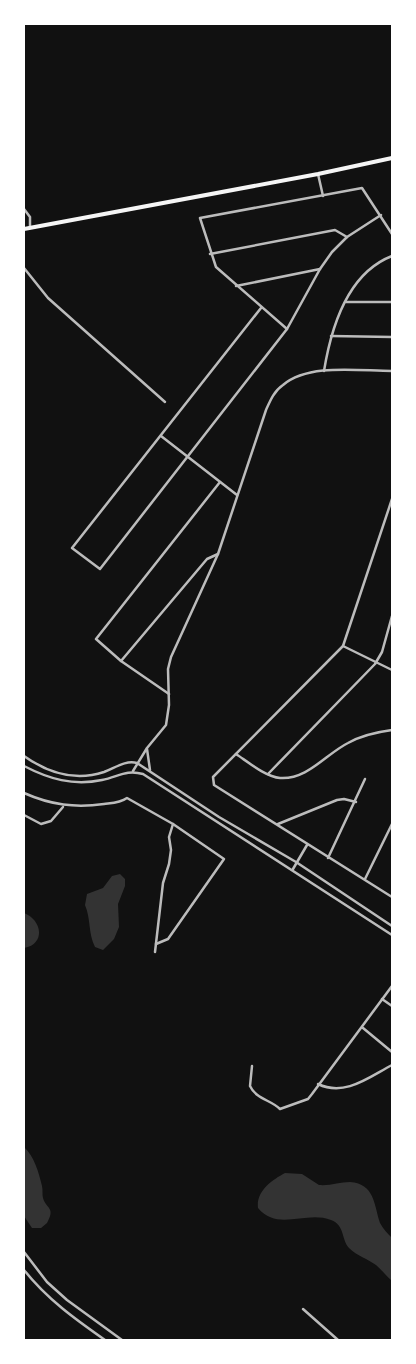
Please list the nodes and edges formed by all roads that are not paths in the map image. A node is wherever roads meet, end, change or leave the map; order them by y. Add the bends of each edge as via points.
1 (392, 158) edge
2 (318, 174) junction
3 (323, 196) junction
4 (24, 209) edge
5 (381, 215) junction
6 (30, 228) junction
7 (24, 229) edge
8 (392, 234) edge
9 (347, 237) junction
10 (210, 254) junction
11 (392, 256) edge
12 (24, 268) edge
13 (320, 269) junction
14 (236, 286) junction
15 (346, 302) junction
16 (392, 302) edge
17 (261, 308) junction
18 (287, 330) junction
19 (331, 336) junction
20 (392, 337) edge
21 (324, 371) junction
22 (392, 371) edge
23 (166, 402) dead end
24 (161, 436) junction
25 (190, 457) junction
26 (220, 482) junction
27 (237, 495) junction
28 (392, 499) edge
29 (218, 554) junction
30 (392, 616) edge
31 (344, 646) junction
32 (121, 661) junction
33 (375, 664) junction
34 (392, 670) edge
35 (169, 694) junction
36 (392, 730) edge
37 (147, 748) junction
38 (236, 754) junction
39 (24, 756) edge
40 (137, 763) junction
41 (24, 766) edge
42 (150, 770) junction
43 (133, 771) junction
44 (268, 774) junction
45 (365, 779) dead end
46 (24, 793) edge
47 (356, 802) junction
48 (64, 806) junction
49 (24, 814) edge
50 (173, 824) junction
51 (392, 824) edge
52 (276, 825) junction
53 (307, 845) junction
54 (328, 858) junction
55 (296, 862) junction
56 (292, 869) junction
57 (364, 879) junction
58 (392, 897) edge
59 (392, 926) edge
60 (392, 935) edge
61 (156, 944) junction
62 (155, 952) dead end
63 (392, 986) edge
64 (382, 999) junction
65 (392, 1006) edge
66 (363, 1028) junction
67 (392, 1052) edge
68 (392, 1065) edge
69 (252, 1066) dead end
70 (318, 1084) junction
71 (24, 1252) edge
72 (24, 1270) edge
73 (303, 1309) dead end
74 (105, 1340) edge
75 (122, 1340) edge
76 (338, 1340) edge

1 - 2 main road
2 - 3 street
2 - 6 main road
3 - 5 street via 362,188
3 - 10 street via 200,218
4 - 6 street via 30,217
5 - 8 street
5 - 9 street
6 - 7 main road
9 - 10 street via 335,230
9 - 13 street
10 - 14 street via 216,267
11 - 15 street via 366,272
12 - 23 street via 48,298
13 - 14 street
13 - 18 street
14 - 17 street
15 - 16 street
15 - 19 street
17 - 18 street
17 - 24 street
18 - 25 street
19 - 20 street
19 - 21 street
21 - 22 street
21 - 27 street via 294,377 274,394
24 - 25 street
24 - 25 street via 72,548 100,570
25 - 26 street
26 - 27 street
26 - 32 street via 96,639
27 - 29 street
28 - 31 street
29 - 32 street via 207,559
29 - 35 street via 172,657 168,669
30 - 33 street via 382,652
31 - 33 street
31 - 38 street
32 - 35 street
33 - 34 street
33 - 44 street
35 - 37 street via 166,725
36 - 44 street via 347,743 313,768 296,776 279,778
37 - 40 street
37 - 42 street
38 - 44 street
38 - 52 street via 213,777 213,783
39 - 40 street via 43,769 84,776 126,763
40 - 42 street
40 - 43 street
41 - 43 street via 50,778 76,782 104,780
42 - 55 street via 219,817
43 - 56 street via 143,774
45 - 47 street
46 - 48 street
47 - 52 street via 336,800
47 - 54 street
48 - 49 street via 51,821 41,824
48 - 50 street via 122,802 127,798
50 - 61 street
50 - 61 street via 224,859 168,939
51 - 57 street
52 - 53 street
53 - 54 street
53 - 55 street
54 - 57 street
55 - 56 street
55 - 59 street
56 - 60 street
57 - 58 street
61 - 62 street
63 - 64 street
64 - 65 street
64 - 66 street
66 - 67 street
66 - 70 street
68 - 70 street via 348,1087 326,1088
69 - 70 street via 252,1091 280,1108 308,1098
71 - 75 street via 47,1282 67,1300
72 - 74 street via 60,1308
73 - 76 street

